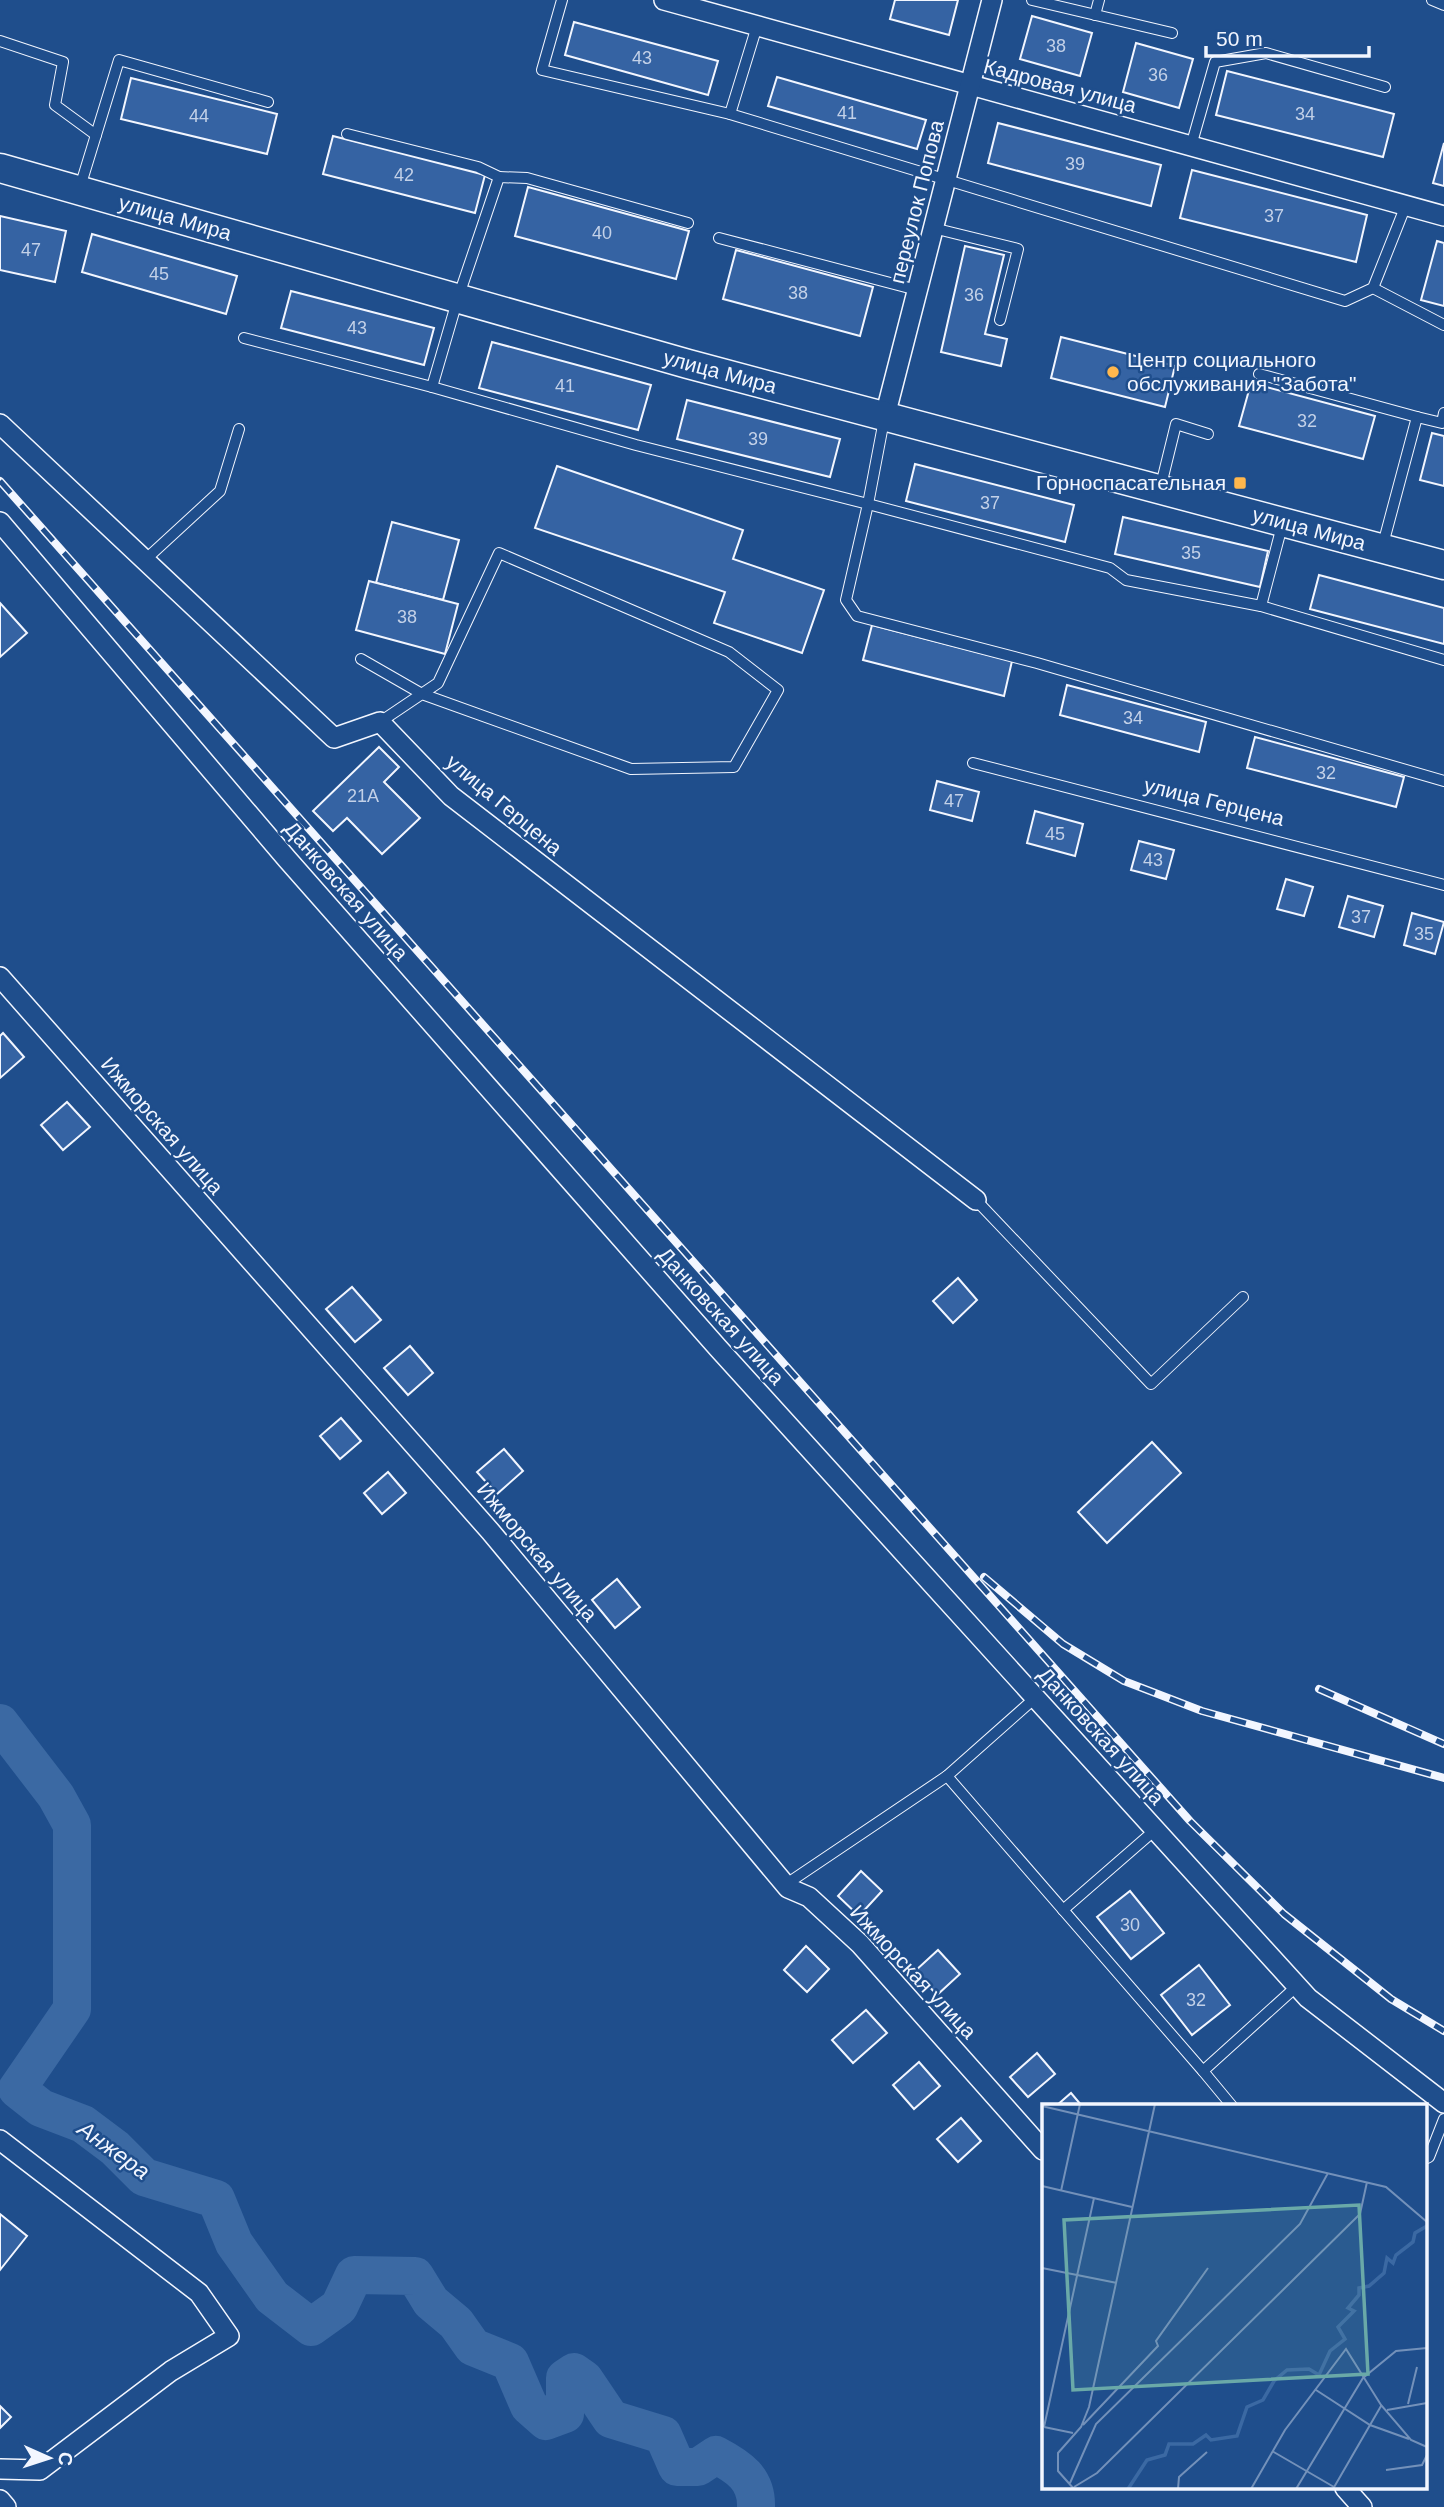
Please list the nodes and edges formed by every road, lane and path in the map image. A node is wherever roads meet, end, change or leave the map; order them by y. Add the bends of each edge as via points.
1 (562, 0) edge
2 (664, 0) edge
3 (992, 0) edge
4 (1032, 0) edge
5 (1099, 0) edge
6 (1432, 0) edge
7 (1444, 5) edge
8 (1095, 15) junction
9 (757, 26) junction
10 (1172, 33) dead end
11 (0, 41) edge
12 (971, 85) junction
13 (1385, 87) dead end
14 (268, 102) dead end
15 (730, 114) junction
16 (347, 134) dead end
17 (96, 135) junction
18 (1191, 146) junction
19 (0, 169) edge
20 (499, 177) junction
21 (946, 180) junction
22 (79, 191) junction
23 (1406, 205) junction
24 (1444, 216) edge
25 (688, 223) dead end
26 (933, 228) junction
27 (719, 238) dead end
28 (1374, 288) junction
29 (917, 290) junction
30 (458, 298) junction
31 (1000, 320) dead end
32 (1444, 325) edge
33 (244, 338) dead end
34 (1259, 374) dead end
35 (432, 387) junction
36 (1444, 413) edge
37 (885, 416) junction
38 (1417, 416) junction
39 (0, 424) edge
40 (239, 429) dead end
41 (1208, 434) dead end
42 (1160, 489) junction
43 (867, 503) junction
44 (0, 522) edge
45 (1283, 522) junction
46 (1382, 548) junction
47 (145, 561) junction
48 (1444, 565) edge
49 (1261, 606) junction
50 (361, 659) dead end
51 (1444, 660) edge
52 (422, 694) junction
53 (380, 722) junction
54 (973, 763) dead end
55 (1444, 781) edge
56 (1444, 885) edge
57 (0, 976) edge
58 (975, 1200) joint
59 (1242, 1297) dead end
60 (1035, 1698) junction
61 (947, 1776) junction
62 (1156, 1830) junction
63 (783, 1886) junction
64 (1063, 1910) junction
65 (1297, 1986) junction
66 (1203, 2071) junction
67 (1444, 2103) edge
68 (1230, 2104) edge
69 (1444, 2119) edge
70 (0, 2140) edge
71 (1042, 2149) edge
72 (1426, 2158) edge
73 (0, 2469) edge
74 (1347, 2490) edge
75 (0, 2500) edge
76 (6, 2507) edge
77 (1362, 2507) edge

1 - 15 lane via 542,70
2 - 9 street, Кадровая улица
3 - 12 street, переулок Попова
4 - 8 lane
5 - 8 lane
6 - 7 lane
8 - 10 lane
9 - 12 street, Кадровая улица
9 - 15 lane
11 - 17 lane via 63,62 55,105
12 - 18 street, Кадровая улица
12 - 21 street, переулок Попова
13 - 18 lane via 1266,53 1215,62
14 - 17 lane via 118,60
15 - 21 lane
16 - 20 lane via 478,167
17 - 22 lane
18 - 23 street, Кадровая улица
19 - 22 main road, улица Мира
20 - 25 lane via 527,178
20 - 30 lane
21 - 26 street, переулок Попова
21 - 28 lane via 1345,301
22 - 30 main road, улица Мира
23 - 24 street, Кадровая улица
23 - 28 lane
26 - 29 street, переулок Попова
26 - 31 lane via 1018,249
27 - 29 lane
28 - 32 lane
29 - 37 street, переулок Попова
30 - 35 lane
30 - 37 main road, улица Мира
33 - 35 lane
34 - 38 lane
35 - 43 lane
36 - 38 lane via 1442,423
37 - 42 main road, улица Мира
37 - 43 lane
38 - 46 lane
39 - 47 street
40 - 47 lane via 220,491
41 - 42 lane via 1176,424
42 - 45 main road, улица Мира
43 - 49 lane via 1110,568 1126,580
43 - 55 lane via 846,600 856,616 1037,663
44 - 60 street, Данковская улица via 287,859 617,1234
45 - 46 main road, улица Мира
45 - 49 lane
46 - 48 main road, улица Мира
47 - 53 street via 334,738
49 - 51 lane
50 - 52 lane
52 - 52 lane via 438,683 499,553 729,652 778,690 734,767 632,769
52 - 53 lane
53 - 58 street, улица Герцена via 451,796
54 - 56 lane, улица Герцена
57 - 63 street, Ижморская улица via 490,1531
58 - 59 lane via 1151,1384
60 - 61 lane
60 - 62 street, Данковская улица
61 - 63 lane
61 - 64 lane
62 - 64 lane
62 - 65 street, Данковская улица
63 - 71 street, Ижморская улица via 810,1897 860,1944
64 - 66 lane
65 - 66 lane
65 - 67 street, Данковская улица
66 - 68 lane
69 - 72 lane
70 - 73 street via 199,2293 229,2336 171,2371 40,2470
74 - 77 street
75 - 76 street

